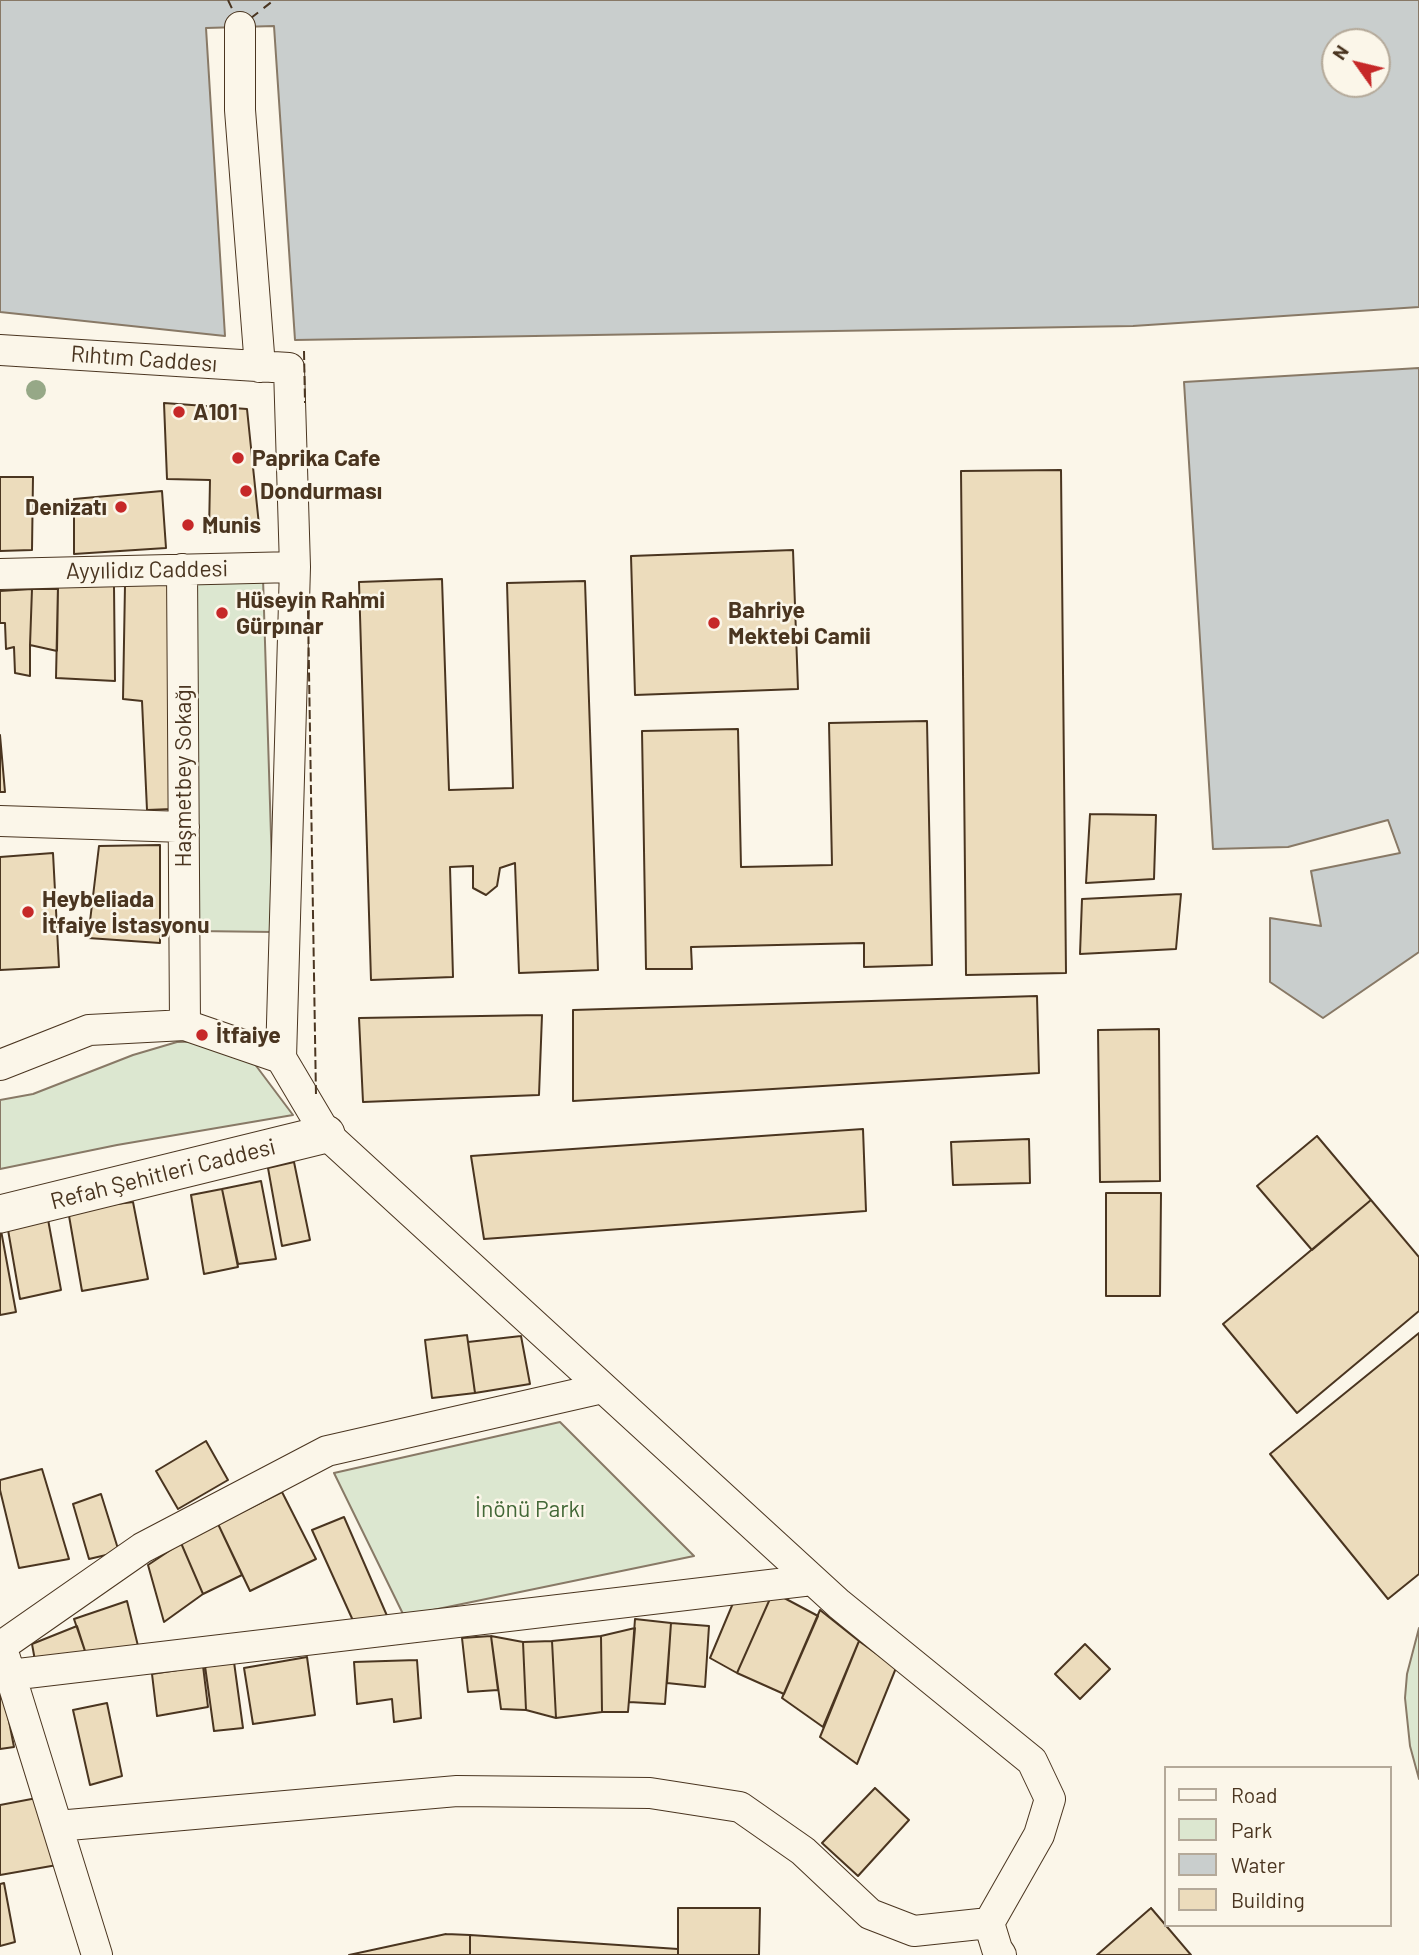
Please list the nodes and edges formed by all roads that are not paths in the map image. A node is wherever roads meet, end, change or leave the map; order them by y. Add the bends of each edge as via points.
1 (240, 27) dead end
2 (0, 350) edge
3 (260, 367) junction
4 (295, 567) junction
5 (182, 569) junction
6 (0, 574) edge
7 (0, 821) edge
8 (184, 827) junction
9 (185, 1025) junction
10 (281, 1058) junction
11 (0, 1065) edge
12 (326, 1134) junction
13 (0, 1214) edge
14 (603, 1388) junction
15 (812, 1580) junction
16 (1, 1647) edge
17 (10, 1675) junction
18 (57, 1826) junction
19 (989, 1923) junction
20 (97, 1955) edge
21 (1001, 1955) edge

1 - 3 street via 240,110
2 - 3 street, Rıhtım Caddesı
3 - 4 street, Rıhtım Caddesı via 289,368
4 - 5 street, Ayyılidız Caddesi
4 - 10 street
5 - 6 street, Ayyılidız Caddesi
5 - 8 street, Haşmetbey Sokağı
7 - 8 street
8 - 9 street, Haşmetbey Sokağı
9 - 10 street
9 - 11 street via 89,1030
10 - 12 street
12 - 13 street, Refah Şehitleri Caddesi
12 - 14 street
14 - 15 street
14 - 16 street via 327,1451 142,1548
15 - 17 street
15 - 19 street via 1032,1761 1050,1799 1039,1835
16 - 17 street
17 - 18 street
18 - 19 street via 457,1791 650,1793 740,1807 803,1852 870,1914 914,1931
18 - 20 street
19 - 21 street

